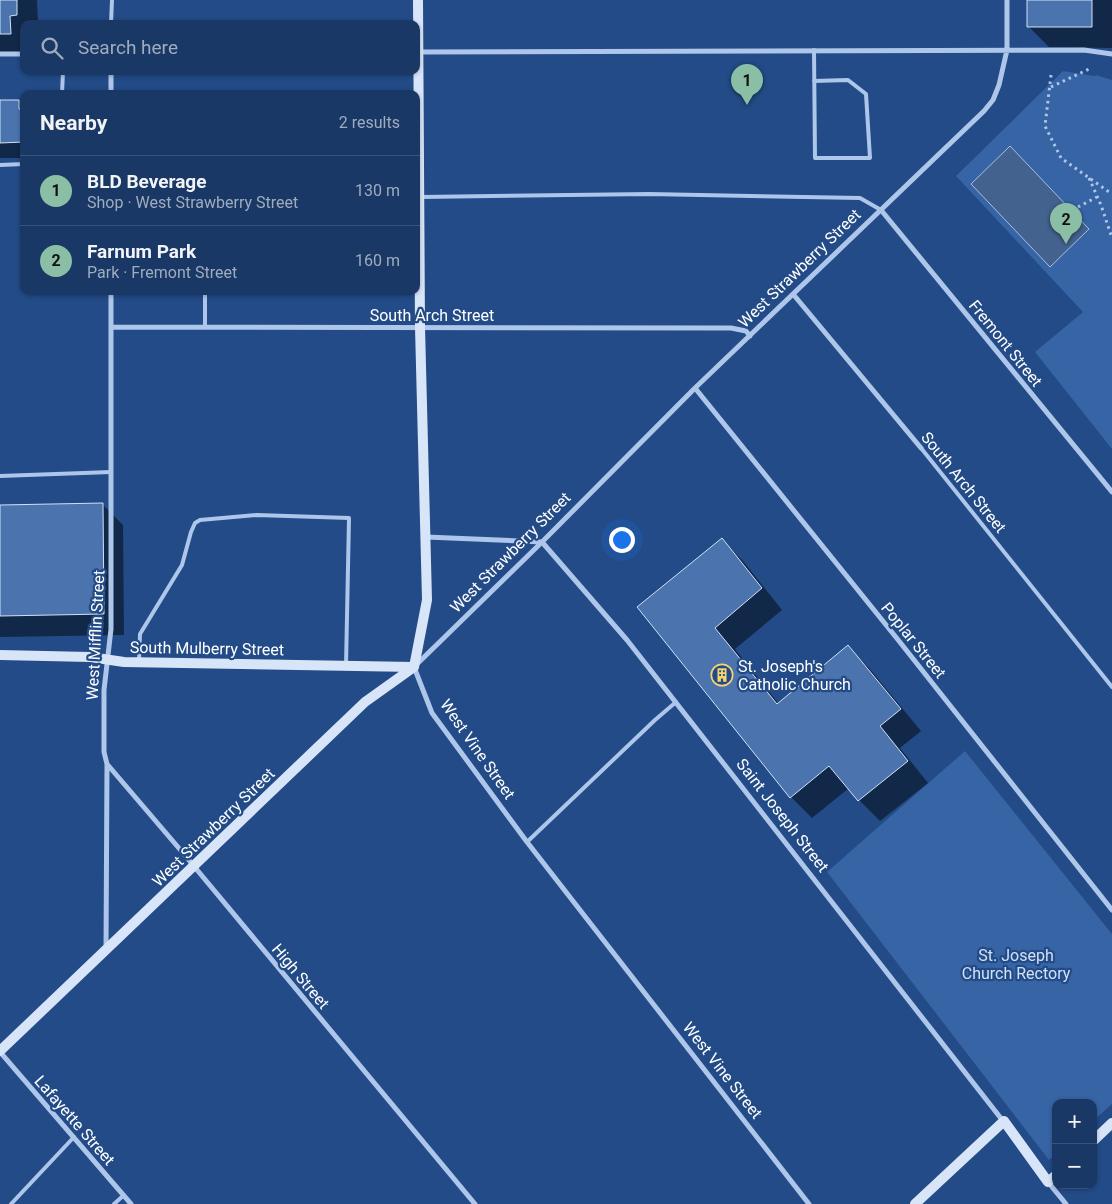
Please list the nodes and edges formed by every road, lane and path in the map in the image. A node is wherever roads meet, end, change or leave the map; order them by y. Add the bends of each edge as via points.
1 (112, 0) edge
2 (418, 0) edge
3 (1007, 0) edge
4 (111, 20) edge
5 (418, 20) edge
6 (814, 50) junction
7 (1007, 50) junction
8 (420, 52) edge
9 (0, 54) edge
10 (20, 54) edge
11 (1112, 54) edge
12 (1089, 69) dead end
13 (62, 75) edge
14 (111, 75) edge
15 (418, 75) edge
16 (1051, 75) dead end
17 (814, 81) junction
18 (1050, 87) junction
19 (62, 90) edge
20 (111, 90) edge
21 (419, 90) edge
22 (0, 164) edge
23 (20, 164) edge
24 (1089, 178) junction
25 (1112, 194) edge
26 (420, 197) joint
27 (1097, 197) junction
28 (1078, 207) dead end
29 (881, 210) junction
30 (1112, 238) edge
31 (793, 294) junction
32 (111, 295) edge
33 (205, 295) edge
34 (111, 327) junction
35 (206, 327) junction
36 (420, 327) junction
37 (750, 336) junction
38 (695, 388) junction
39 (921, 448) joint
40 (111, 472) junction
41 (0, 476) edge
42 (1112, 492) edge
43 (425, 537) junction
44 (542, 542) junction
45 (0, 655) edge
46 (107, 660) junction
47 (140, 662) junction
48 (346, 666) junction
49 (414, 667) junction
50 (1112, 687) edge
51 (676, 702) junction
52 (107, 764) junction
53 (526, 842) junction
54 (194, 866) junction
55 (1112, 910) edge
56 (106, 950) junction
57 (0, 1052) edge
58 (1004, 1121) junction
59 (1112, 1124) edge
60 (74, 1137) junction
61 (1097, 1137) edge
62 (1052, 1179) edge
63 (1058, 1189) edge
64 (124, 1195) junction
65 (11, 1204) edge
66 (114, 1204) edge
67 (131, 1204) edge
68 (475, 1204) edge
69 (809, 1204) edge
70 (914, 1204) edge
71 (1066, 1204) edge

1 - 4 lane
2 - 5 street
3 - 7 street, West Strawberry Street
6 - 7 street
6 - 8 street
6 - 17 lane
7 - 11 street via 1084,50
7 - 29 street, West Strawberry Street via 999,85 989,106
9 - 10 street
12 - 18 path
13 - 19 lane
14 - 20 street
15 - 21 street
16 - 18 path
17 - 17 lane via 815,158 870,158 866,94 848,80
18 - 24 path via 1046,126 1060,158
22 - 23 lane
24 - 25 path
24 - 27 path
26 - 29 lane via 649,194 860,198
26 - 36 street
27 - 28 path
27 - 30 path
29 - 31 street, West Strawberry Street
29 - 42 street, Fremont Street
31 - 37 street, West Strawberry Street
31 - 39 street, South Arch Street
32 - 34 street, West Mifflin Street
33 - 35 lane
34 - 35 street, South Arch Street
34 - 40 street, West Mifflin Street
35 - 36 street, South Arch Street
36 - 37 street, South Arch Street via 731,328 746,331
36 - 43 street
37 - 38 street, West Strawberry Street
38 - 44 street, West Strawberry Street
38 - 55 street, Poplar Street
39 - 50 lane, South Arch Street
40 - 41 lane
40 - 46 street, West Mifflin Street via 111,630
43 - 44 street
43 - 49 street via 427,600
44 - 49 street, West Strawberry Street
44 - 51 street, Saint Joseph Street
45 - 46 street, South Mulberry Street
46 - 47 street, South Mulberry Street
46 - 52 street, West Mifflin Street via 104,752
47 - 48 street, South Mulberry Street
47 - 48 lane via 140,634 182,565 195,523 257,515 349,518
48 - 49 street, South Mulberry Street
49 - 53 street, West Vine Street via 432,714
49 - 54 street, West Strawberry Street via 366,702
51 - 53 lane
51 - 58 street, Saint Joseph Street
52 - 54 street, High Street
52 - 56 street, West Mifflin Street
53 - 69 street, West Vine Street
54 - 56 street, West Strawberry Street
54 - 68 street, High Street
56 - 57 street, West Strawberry Street
57 - 60 street, Lafayette Street
58 - 62 street, Saint Joseph Street
58 - 70 street
59 - 61 street
60 - 64 street, Lafayette Street
60 - 65 lane
63 - 71 street, Saint Joseph Street
64 - 66 lane
64 - 67 street, Lafayette Street

